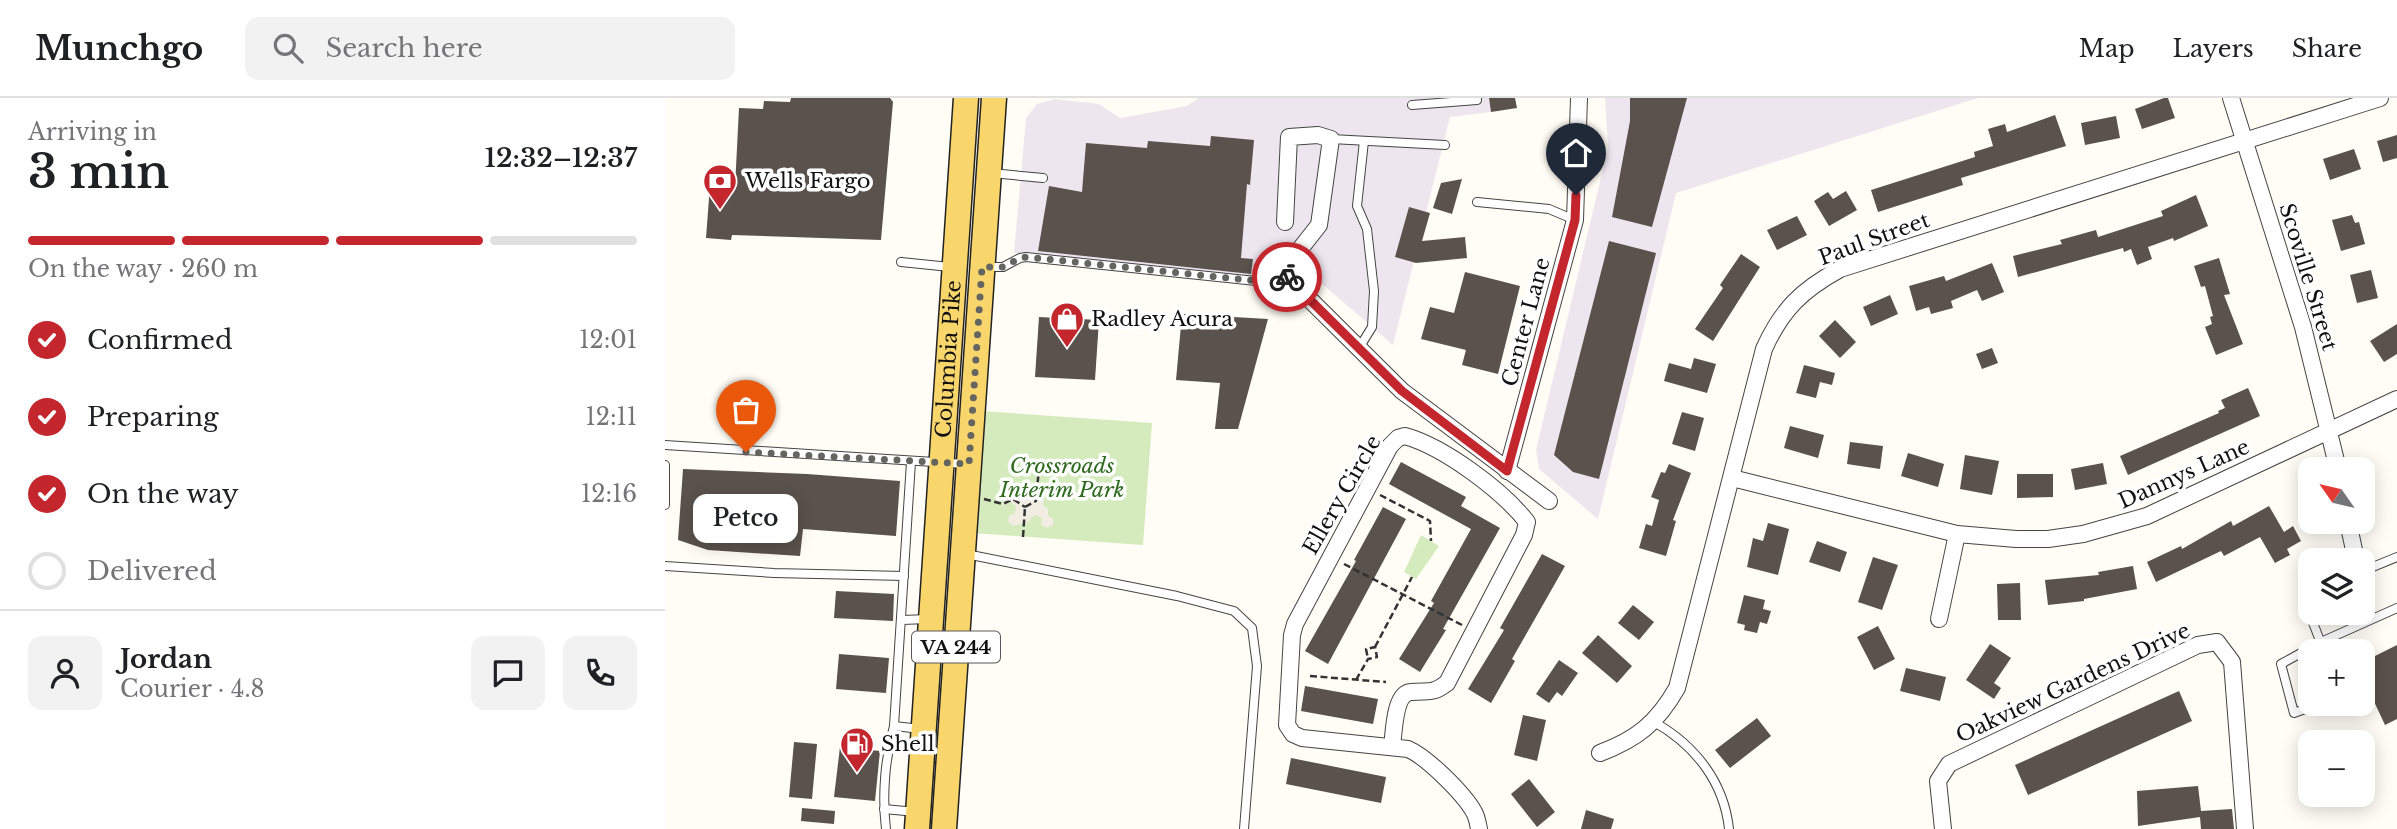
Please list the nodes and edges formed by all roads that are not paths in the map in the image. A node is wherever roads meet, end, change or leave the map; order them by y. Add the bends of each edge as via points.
1 (966, 98) edge
2 (994, 98) edge
3 (1477, 98) edge
4 (1579, 98) edge
5 (2231, 98) edge
6 (2381, 98) edge
7 (1412, 105) dead end
8 (1331, 139) junction
9 (1364, 141) junction
10 (2245, 141) junction
11 (1445, 145) dead end
12 (988, 173) junction
13 (1043, 178) dead end
14 (1477, 202) dead end
15 (1575, 220) junction
16 (1285, 222) dead end
17 (901, 262) dead end
18 (982, 267) junction
19 (954, 268) junction
20 (1282, 272) junction
21 (1359, 348) junction
22 (2397, 399) edge
23 (2330, 430) junction
24 (665, 445) edge
25 (2336, 457) edge
26 (911, 462) junction
27 (942, 463) junction
28 (969, 464) junction
29 (665, 465) edge
30 (1507, 471) junction
31 (1732, 478) junction
32 (1549, 502) dead end
33 (665, 505) edge
34 (1958, 534) junction
35 (963, 554) junction
36 (2397, 557) edge
37 (665, 566) edge
38 (2375, 566) edge
39 (904, 576) junction
40 (2397, 608) edge
41 (932, 619) junction
42 (1940, 619) dead end
43 (901, 620) junction
44 (2337, 639) edge
45 (2298, 657) edge
46 (2298, 712) edge
47 (1654, 722) junction
48 (894, 726) junction
49 (924, 729) junction
50 (1392, 747) junction
51 (1599, 753) dead end
52 (884, 809) junction
53 (918, 820) edge
54 (885, 829) edge
55 (944, 829) edge
56 (1244, 829) edge
57 (1479, 829) edge
58 (1729, 829) edge
59 (1943, 829) edge
60 (2245, 829) edge

1 - 19 main road, Columbia Pike / VA 244
2 - 12 main road, Columbia Pike / VA 244
3 - 7 lane
4 - 15 street, Center Lane
5 - 10 street, Scoville Street
6 - 10 street, Paul Street
8 - 9 lane
8 - 16 street via 1289,137
8 - 20 street via 1319,225
9 - 11 lane
9 - 21 lane via 1357,206 1367,229 1374,291 1372,327
10 - 23 street, Scoville Street
10 - 31 street, Paul Street via 1840,269 1816,282 1785,311 1764,349
12 - 13 lane
12 - 18 main road, Columbia Pike / VA 244
14 - 15 lane via 1549,209
15 - 30 street, Center Lane
17 - 19 lane
18 - 20 lane via 1003,267 1026,257 1257,281
18 - 28 main road, Columbia Pike / VA 244
19 - 27 main road, Columbia Pike / VA 244
20 - 21 street
21 - 30 street via 1402,391
22 - 23 street, Dannys Lane
23 - 25 street, Scoville Street
23 - 34 street, Dannys Lane via 2115,527 2048,539
24 - 26 lane
26 - 27 lane
26 - 39 lane
27 - 28 lane
27 - 41 main road, Columbia Pike / VA 244
28 - 35 main road, Columbia Pike / VA 244
29 - 33 lane
30 - 32 street
31 - 34 street, Dannys Lane
31 - 47 street, Paul Street via 1681,677
34 - 42 street
35 - 55 main road, Columbia Pike / VA 244
35 - 56 lane via 1234,611 1252,628 1257,666
36 - 38 lane
37 - 39 lane
39 - 43 lane
40 - 44 lane
41 - 43 lane
41 - 49 main road, Columbia Pike / VA 244
43 - 48 lane
45 - 46 lane via 2281,664 2294,713
47 - 51 street, Paul Street via 1637,736
47 - 58 lane via 1696,754 1711,773
48 - 49 lane
48 - 52 lane
49 - 53 main road, Columbia Pike / VA 244
50 - 50 street, Ellery Circle via 1302,738 1287,725 1287,715 1295,624 1390,446 1405,436 1472,470 1527,522 1447,682 1435,692 1402,695
50 - 57 street, Ellery Circle via 1417,753 1450,783 1475,813
52 - 53 lane
52 - 54 lane
59 - 60 street, Oakview Gardens Drive via 1938,781 1949,764 2198,645 2217,642 2232,662

